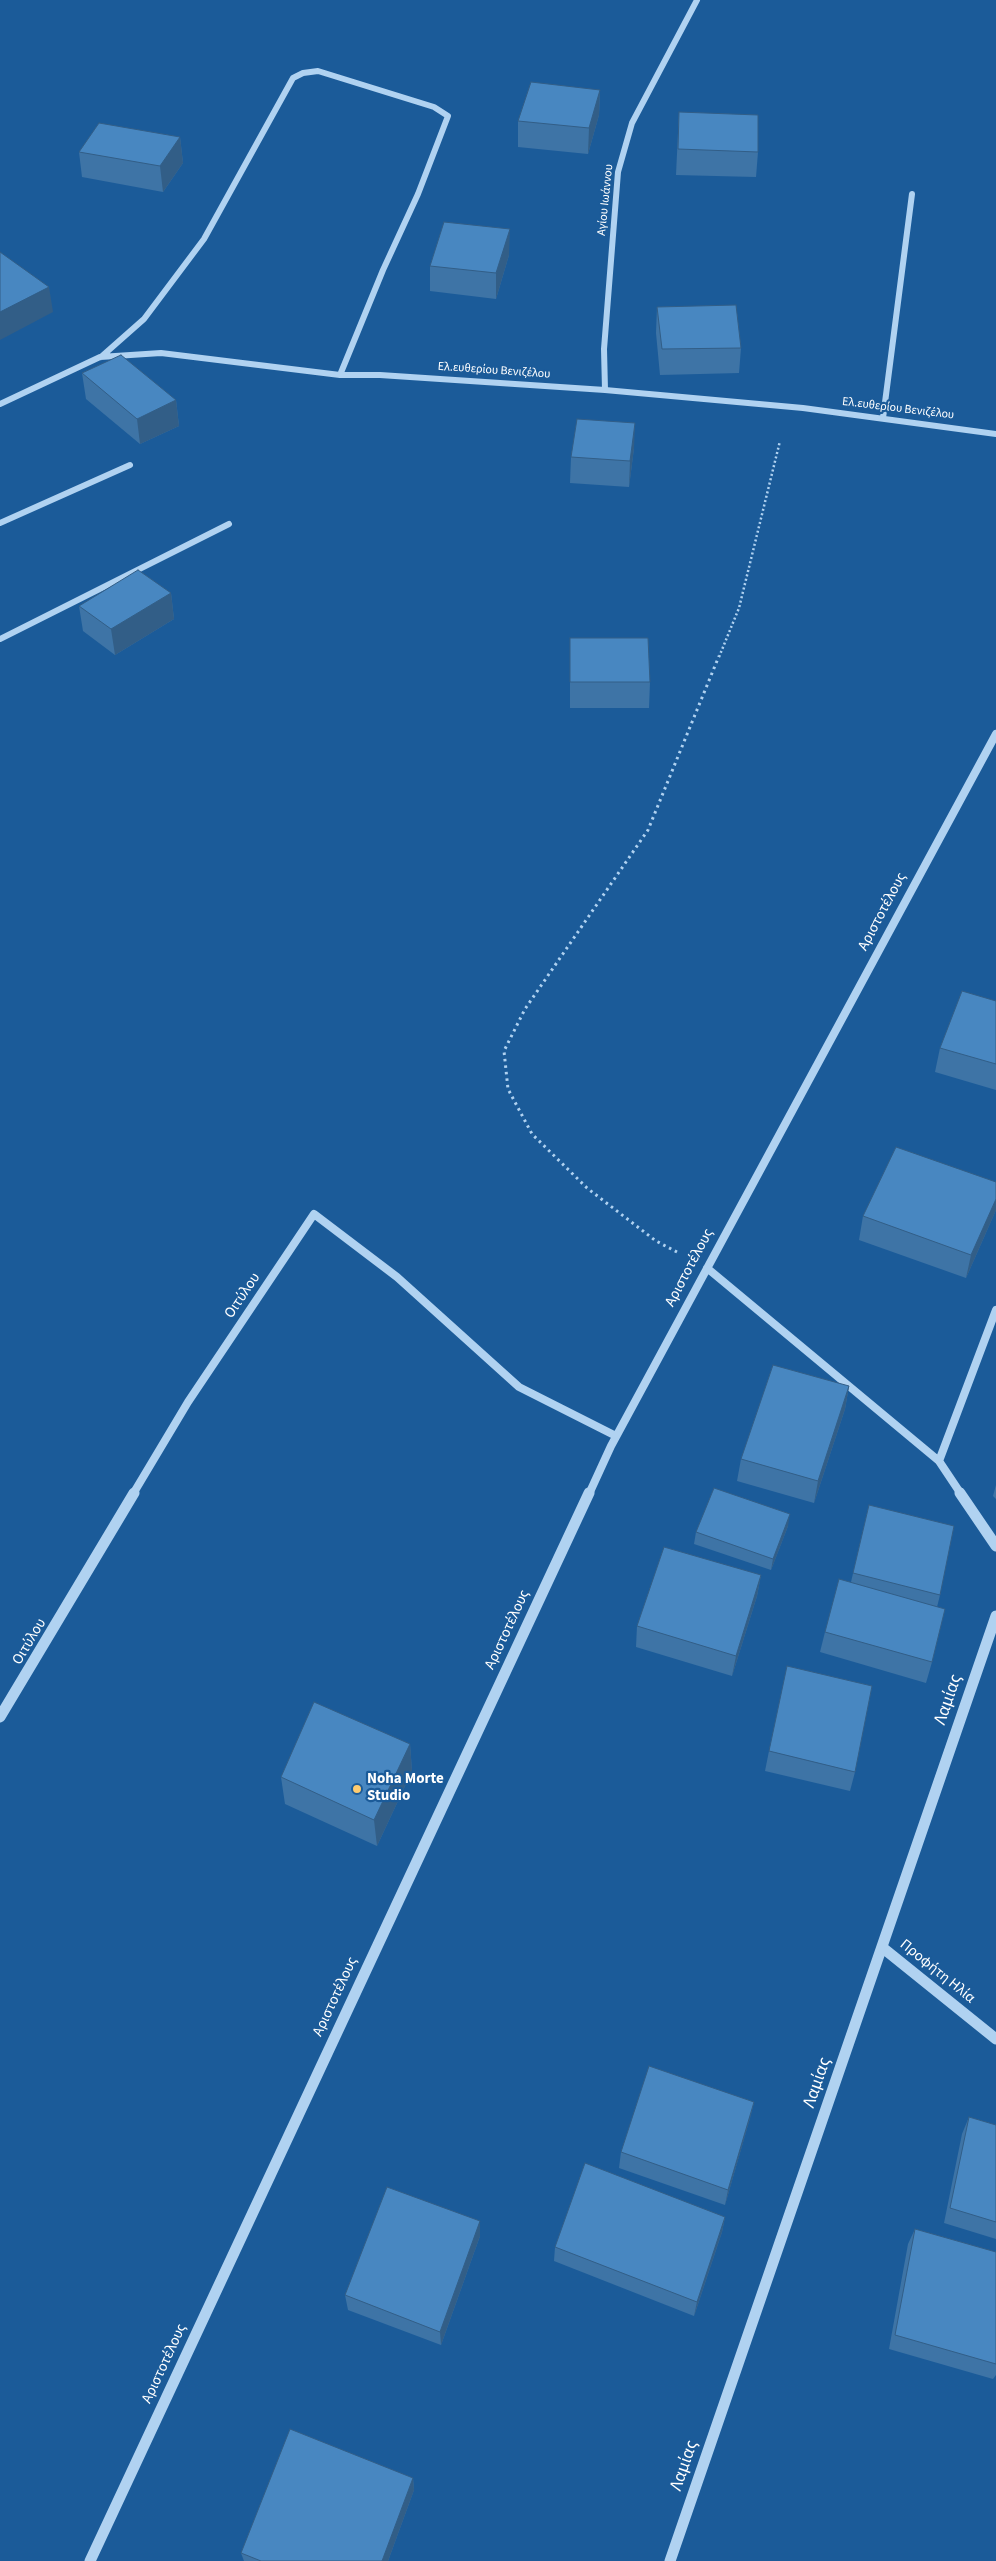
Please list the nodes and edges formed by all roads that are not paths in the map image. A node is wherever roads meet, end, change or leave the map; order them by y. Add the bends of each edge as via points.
1 (696, 0) edge
2 (912, 194) dead end
3 (100, 358) junction
4 (340, 375) junction
5 (605, 390) junction
6 (0, 404) edge
7 (883, 418) junction
8 (996, 434) edge
9 (130, 465) dead end
10 (0, 523) edge
11 (228, 524) dead end
12 (0, 639) edge
13 (996, 734) edge
14 (707, 1268) junction
15 (996, 1310) edge
16 (616, 1436) junction
17 (939, 1461) junction
18 (996, 1546) edge
19 (996, 1616) edge
20 (0, 1717) edge
21 (883, 1948) junction
22 (996, 2039) edge
23 (90, 2561) edge
24 (670, 2561) edge

1 - 5 street, Αγίου Ιωάννου via 632,123 618,172 604,349
2 - 7 street
3 - 4 street, Ελ.ευθερίου Βενιζέλου via 161,353
3 - 4 street via 144,319 204,239 294,78 318,71 434,108 448,116
3 - 6 street, Ελ.ευθερίου Βενιζέλου
4 - 5 street, Ελ.ευθερίου Βενιζέλου
5 - 7 street, Ελ.ευθερίου Βενιζέλου
7 - 8 street, Ελ.ευθερίου Βενιζέλου
9 - 10 street
11 - 12 street
13 - 14 street, Αριστοτέλους
14 - 16 street, Αριστοτέλους
14 - 17 street
15 - 17 street
16 - 20 street, Οιτύλου via 519,1387 397,1277 314,1214 188,1402
16 - 23 street, Αριστοτέλους
17 - 18 street
19 - 21 street, Λαμίας
21 - 22 street, Προφήτη Ηλία
21 - 24 street, Λαμίας

